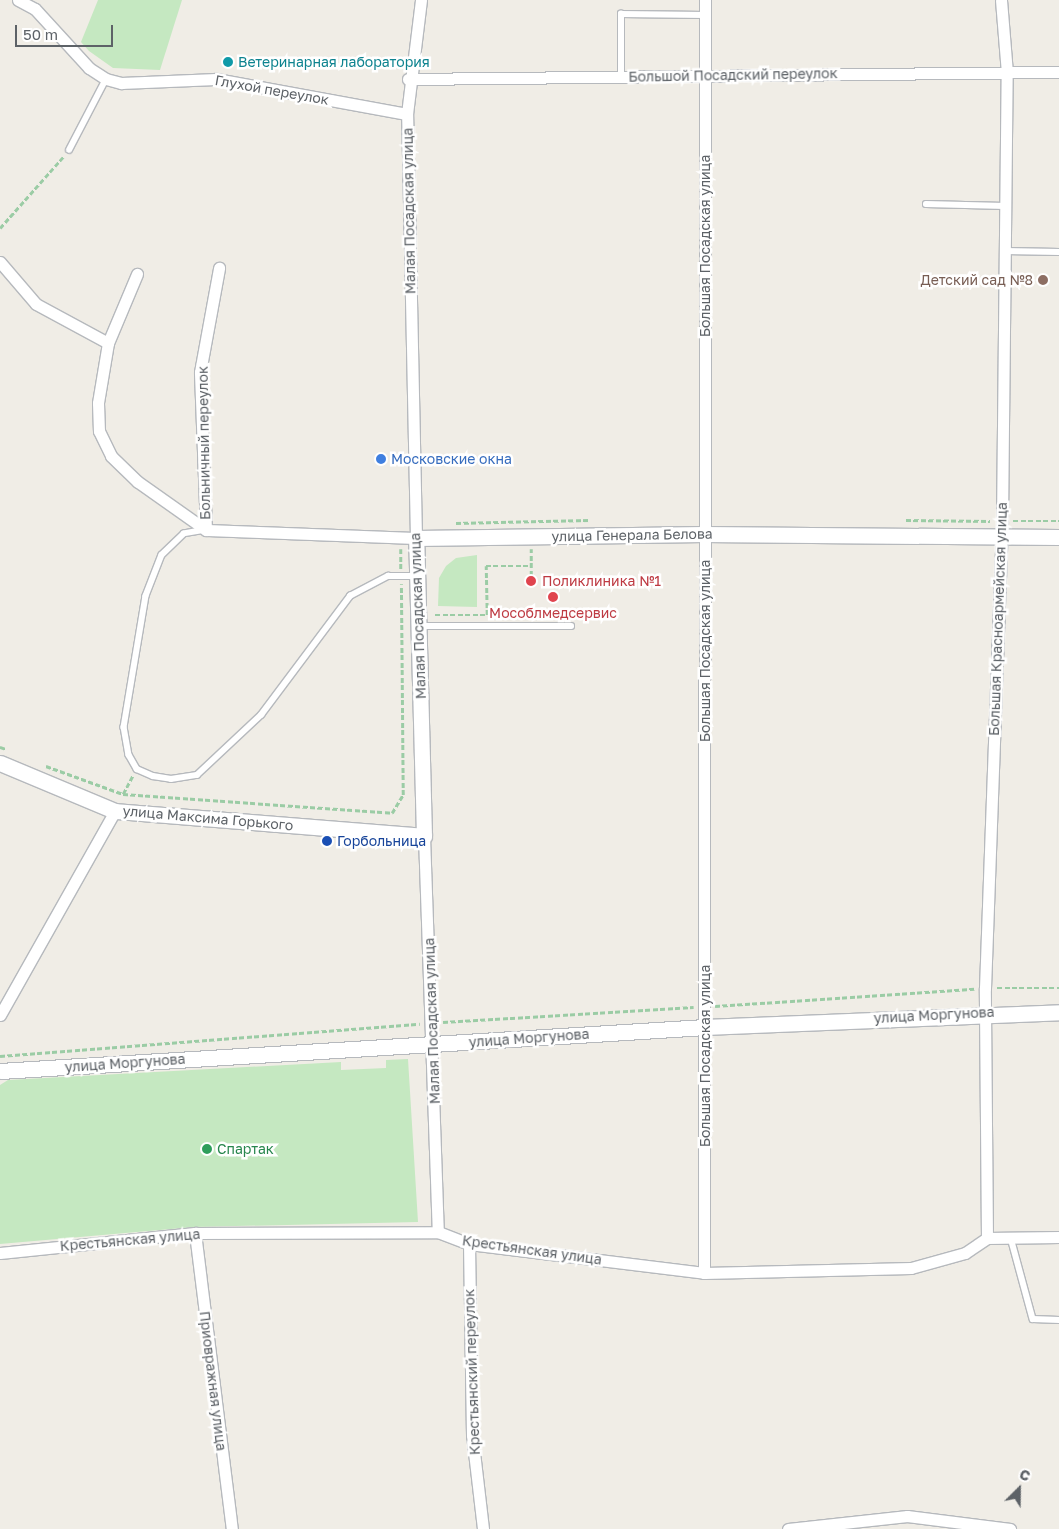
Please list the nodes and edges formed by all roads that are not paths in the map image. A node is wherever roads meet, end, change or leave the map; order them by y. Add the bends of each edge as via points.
1 (18, 0) edge
2 (421, 0) edge
3 (705, 0) edge
4 (1001, 0) edge
5 (705, 15) junction
6 (1007, 72) junction
7 (1059, 72) edge
8 (620, 76) junction
9 (705, 76) junction
10 (106, 79) junction
11 (408, 79) junction
12 (406, 114) junction
13 (69, 150) road end
14 (926, 204) dead end
15 (1005, 206) junction
16 (1004, 251) junction
17 (1059, 252) edge
18 (0, 262) edge
19 (219, 268) dead end
20 (137, 274) dead end
21 (108, 343) junction
22 (206, 530) junction
23 (704, 534) junction
24 (1002, 536) junction
25 (1059, 537) edge
26 (416, 538) junction
27 (417, 576) junction
28 (418, 621) junction
29 (572, 626) dead end
30 (0, 763) edge
31 (115, 811) junction
32 (424, 836) junction
33 (984, 1012) junction
34 (1059, 1012) edge
35 (0, 1015) edge
36 (706, 1027) junction
37 (433, 1044) junction
38 (0, 1071) edge
39 (438, 1232) junction
40 (195, 1233) junction
41 (1059, 1237) edge
42 (987, 1238) junction
43 (1011, 1238) junction
44 (469, 1244) junction
45 (0, 1252) edge
46 (704, 1272) junction
47 (1059, 1320) edge
48 (232, 1529) edge
49 (483, 1529) edge
50 (788, 1529) edge
51 (1010, 1529) edge

1 - 10 street, Глухой переулок via 34,9 89,68
2 - 11 street, Малая Посадская улица
3 - 5 street, Большая Посадская улица
4 - 6 street, Большая Красноармейская улица
5 - 8 lane via 621,14
5 - 9 street, Большая Посадская улица
6 - 7 street, Большой Посадский переулок
6 - 9 street, Большой Посадский переулок
6 - 15 street, Большая Красноармейская улица
8 - 9 street, Большой Посадский переулок
8 - 11 street, Большой Посадский переулок
9 - 23 street, Большая Посадская улица
10 - 12 street, Глухой переулок via 121,83 216,79
10 - 13 lane
11 - 12 street, Малая Посадская улица
12 - 26 street, Малая Посадская улица
14 - 15 lane
15 - 16 street, Большая Красноармейская улица
16 - 17 lane
16 - 24 street, Большая Красноармейская улица
18 - 21 street via 36,304
19 - 22 street, Больничный переулок via 200,372
20 - 21 street
21 - 22 street via 98,403 99,431 111,456 138,482
22 - 26 street, улица Генерала Белова
22 - 27 lane via 184,534 162,555 146,596 124,727 137,769 171,779 197,775 261,715 350,596 388,576
23 - 24 main road, улица Генерала Белова
23 - 26 main road, улица Генерала Белова
23 - 36 street, Большая Посадская улица
24 - 25 main road, улица Генерала Белова
24 - 33 street, Большая Красноармейская улица
26 - 27 main road, Малая Посадская улица
27 - 28 main road, Малая Посадская улица
28 - 29 lane
28 - 32 main road, Малая Посадская улица
30 - 31 main road, улица Максима Горького
31 - 32 main road, улица Максима Горького
31 - 35 street
32 - 37 street, Малая Посадская улица
33 - 34 main road, улица Моргунова
33 - 36 main road, улица Моргунова
33 - 42 street, Большая Красноармейская улица
36 - 37 main road, улица Моргунова
36 - 46 street, Большая Посадская улица
37 - 38 main road, улица Моргунова
37 - 39 street, Малая Посадская улица
39 - 40 street, Крестьянская улица
39 - 44 street, Крестьянская улица
40 - 45 street, Крестьянская улица
40 - 48 street, Приовражная улица
41 - 43 street
42 - 43 street
42 - 46 street, Крестьянская улица via 965,1253 910,1268
43 - 47 lane via 1033,1319
44 - 46 street, Крестьянская улица
44 - 49 street, Крестьянский переулок via 472,1435
50 - 51 street via 907,1516

